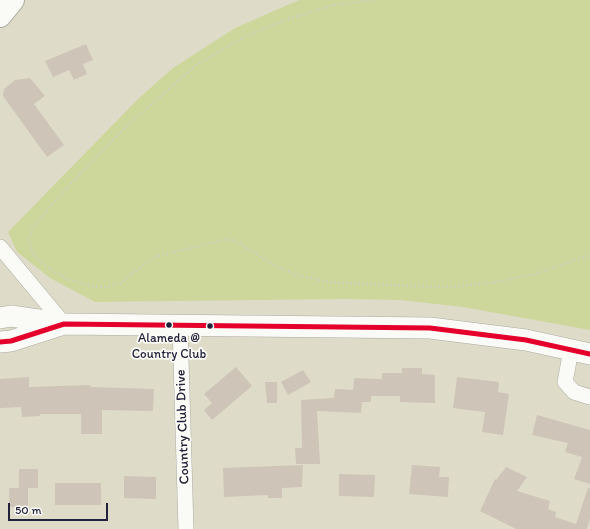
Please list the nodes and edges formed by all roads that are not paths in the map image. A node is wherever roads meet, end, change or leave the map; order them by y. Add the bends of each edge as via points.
1 (13, 0) edge
2 (0, 16) edge
3 (0, 247) edge
4 (0, 318) edge
5 (64, 324) junction
6 (180, 325) junction
7 (0, 342) edge
8 (581, 352) edge
9 (590, 397) edge
10 (186, 529) edge

1 - 2 main road
3 - 5 street
4 - 5 main road via 11,316
5 - 6 main road
5 - 7 main road
6 - 8 main road via 430,328 526,340
6 - 10 street, Country Club Drive
8 - 9 street via 565,382 574,392

